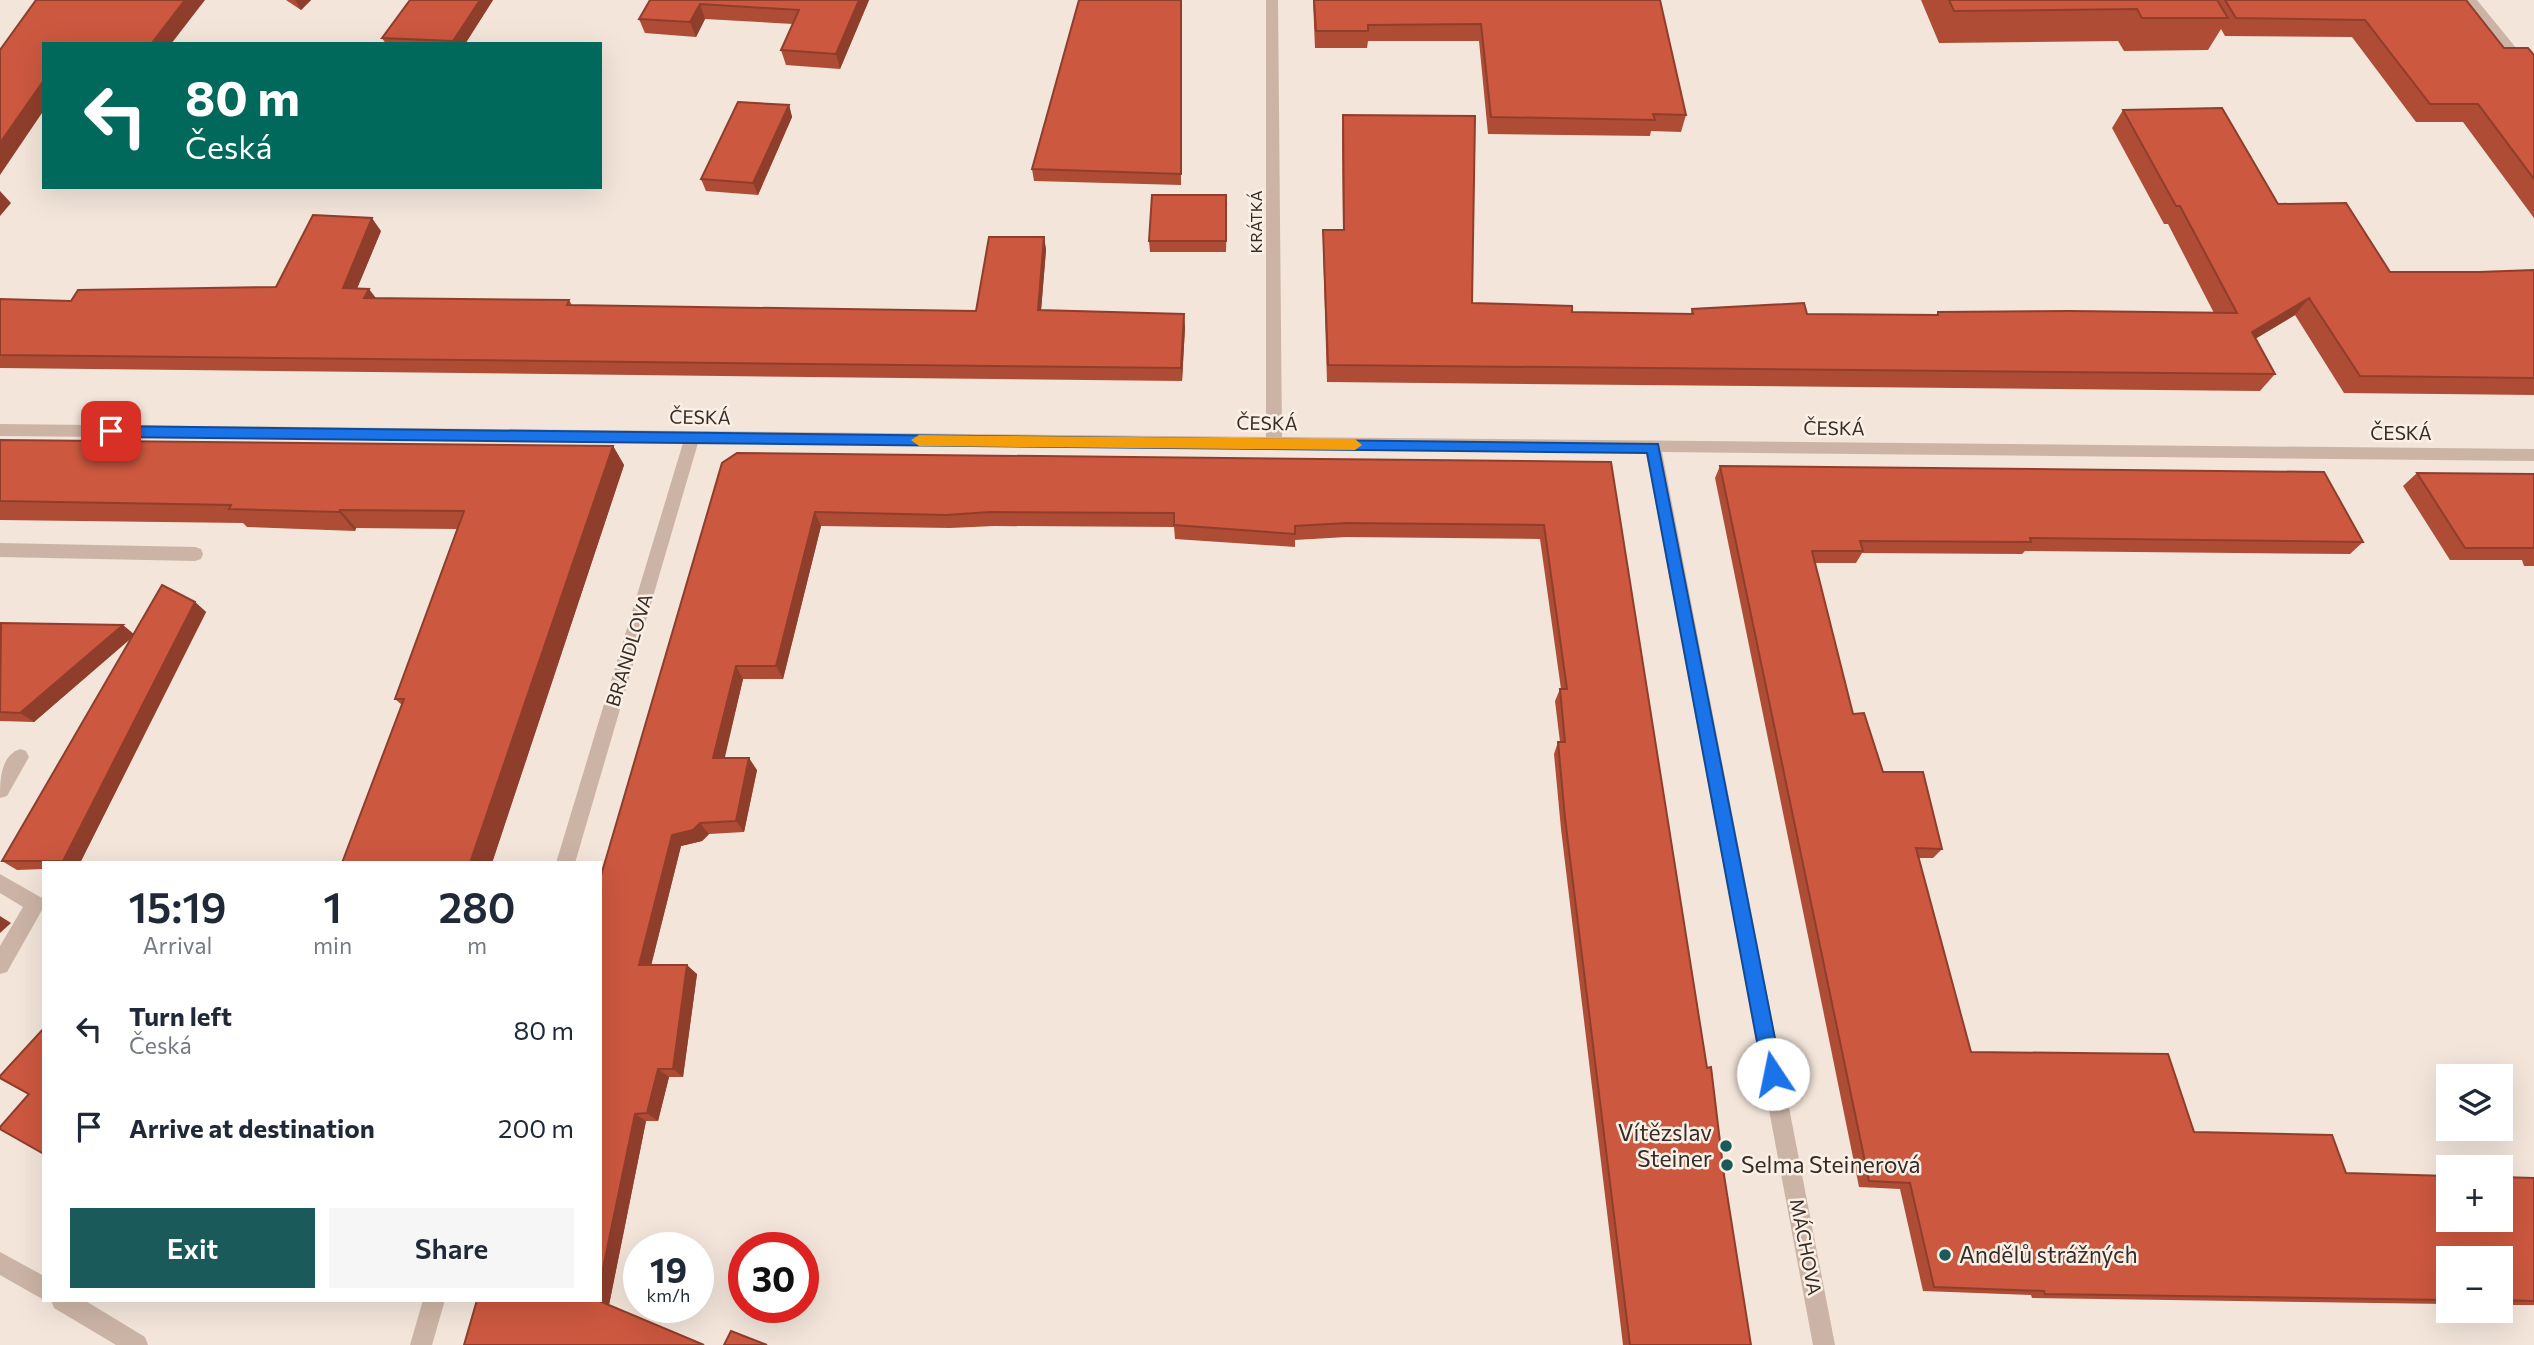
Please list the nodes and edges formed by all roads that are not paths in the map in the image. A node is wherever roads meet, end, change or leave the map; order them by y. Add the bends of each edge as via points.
1 (1272, 0) edge
2 (2471, 0) edge
3 (2534, 79) edge
4 (0, 430) edge
5 (692, 438) junction
6 (1274, 444) junction
7 (1653, 447) junction
8 (2534, 455) edge
9 (0, 550) edge
10 (195, 554) dead end
11 (20, 757) dead end
12 (0, 790) edge
13 (566, 861) edge
14 (0, 883) edge
15 (0, 965) edge
16 (0, 1264) edge
17 (42, 1288) edge
18 (65, 1302) edge
19 (433, 1302) edge
20 (138, 1345) edge
21 (421, 1345) edge
22 (1824, 1345) edge

1 - 6 street, KRÁTKÁ
2 - 3 street
4 - 5 street, ČESKÁ
5 - 6 street, ČESKÁ
5 - 13 street, BRANDLOVA
6 - 7 street, ČESKÁ
7 - 8 street, ČESKÁ
7 - 22 street, MÁCHOVA
9 - 10 street
11 - 12 street
14 - 15 street via 35,904
16 - 17 street
18 - 20 street
19 - 21 street

